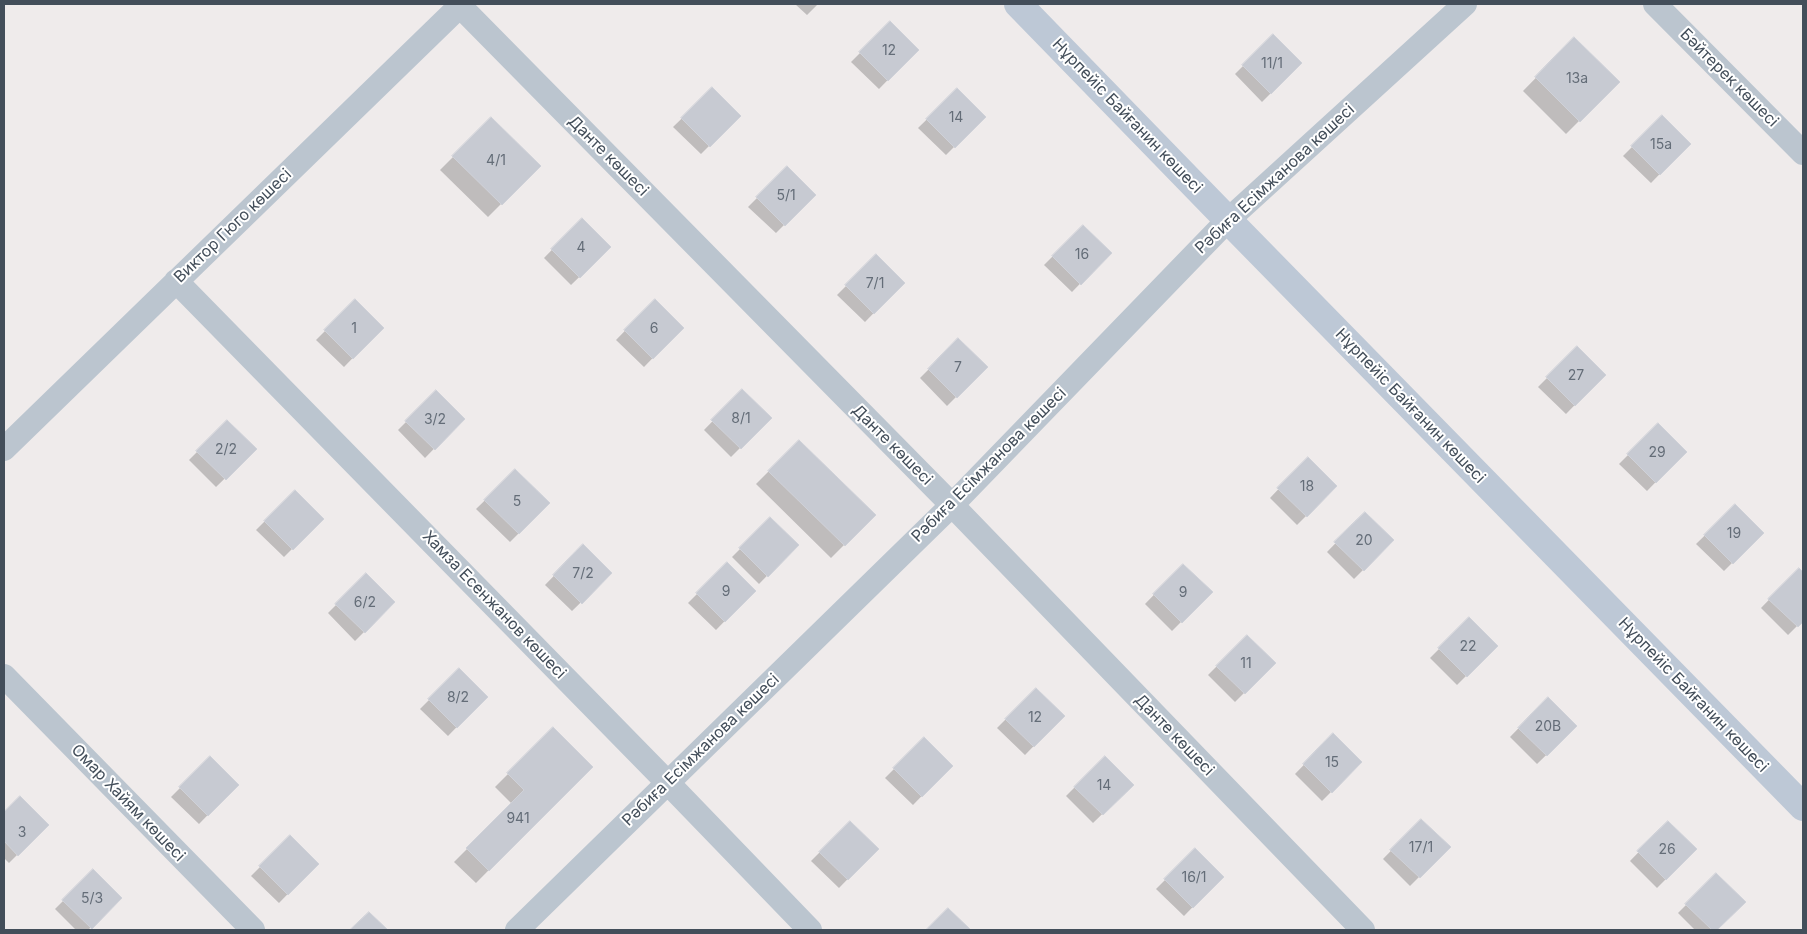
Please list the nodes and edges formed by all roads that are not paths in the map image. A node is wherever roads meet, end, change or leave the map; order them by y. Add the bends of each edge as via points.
1 (1018, 4) edge
2 (1465, 4) edge
3 (1655, 4) edge
4 (461, 5) edge
5 (1803, 153) edge
6 (1228, 220) junction
7 (176, 281) junction
8 (4, 449) edge
9 (952, 505) junction
10 (4, 676) edge
11 (668, 783) junction
12 (1803, 807) edge
13 (253, 930) edge
14 (517, 930) edge
15 (810, 930) edge
16 (1363, 930) edge

1 - 6 street, Нұрпейіс Байғанин көшесі
2 - 6 street, Рәбиға Есімжанова көшесі
3 - 5 street, Бәйтерек көшесі
4 - 7 street, Виктор Гюго көшесі
4 - 9 street, Данте көшесі
6 - 9 street, Рәбиға Есімжанова көшесі
6 - 12 street, Нұрпейіс Байғанин көшесі
7 - 8 street, Виктор Гюго көшесі
7 - 11 street, Хамза Есенжанов көшесі
9 - 11 street, Рәбиға Есімжанова көшесі
9 - 16 street, Данте көшесі
10 - 13 street, Омар Хайям көшесі
11 - 14 street, Рәбиға Есімжанова көшесі
11 - 15 street, Хамза Есенжанов көшесі

